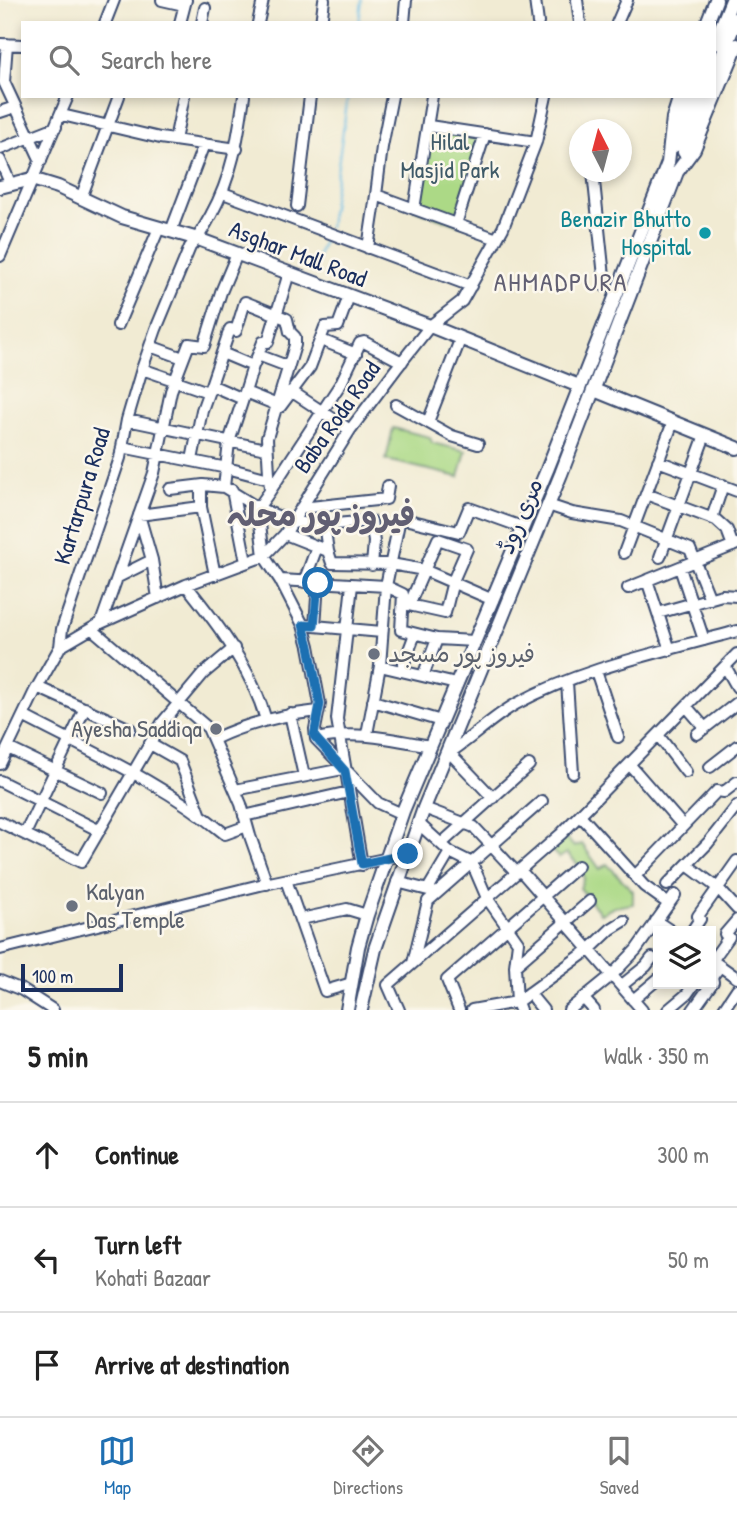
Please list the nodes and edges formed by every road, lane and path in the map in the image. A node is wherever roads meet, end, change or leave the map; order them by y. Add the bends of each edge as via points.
1 (114, 0) edge
2 (162, 0) edge
3 (263, 0) edge
4 (324, 0) edge
5 (406, 0) edge
6 (534, 0) edge
7 (577, 0) edge
8 (627, 0) edge
9 (716, 0) edge
10 (732, 0) edge
11 (185, 3) edge
12 (205, 8) dead end
13 (732, 20) edge
14 (106, 21) edge
15 (180, 21) edge
16 (202, 21) edge
17 (258, 21) edge
18 (321, 21) edge
19 (404, 21) edge
20 (538, 21) edge
21 (580, 21) edge
22 (618, 21) edge
23 (708, 21) edge
24 (716, 41) edge
25 (3, 44) edge
26 (21, 46) edge
27 (737, 46) edge
28 (716, 68) edge
29 (716, 96) edge
30 (67, 98) edge
31 (118, 98) edge
32 (184, 98) edge
33 (244, 98) edge
34 (310, 98) edge
35 (392, 98) edge
36 (432, 98) edge
37 (546, 98) edge
38 (679, 98) edge
39 (692, 98) edge
40 (704, 98) edge
41 (715, 98) edge
42 (15, 107) junction
43 (0, 112) edge
44 (62, 115) junction
45 (429, 125) junction
46 (108, 126) junction
47 (56, 127) junction
48 (485, 134) junction
49 (30, 137) junction
50 (174, 140) junction
51 (536, 142) junction
52 (204, 144) junction
53 (0, 149) edge
54 (237, 149) junction
55 (0, 160) edge
56 (41, 161) junction
57 (673, 167) junction
58 (32, 179) junction
59 (594, 182) edge
60 (6, 186) edge
61 (223, 193) junction
62 (376, 195) junction
63 (81, 198) junction
64 (297, 206) dead end
65 (414, 209) junction
66 (456, 224) junction
67 (165, 229) junction
68 (198, 239) junction
69 (497, 239) junction
70 (368, 248) junction
71 (237, 254) junction
72 (0, 256) edge
73 (289, 273) junction
74 (471, 286) junction
75 (605, 286) dead end
76 (349, 296) junction
77 (277, 315) junction
78 (118, 325) dead end
79 (430, 326) junction
80 (321, 340) junction
81 (460, 340) junction
82 (150, 346) junction
83 (222, 353) junction
84 (356, 354) junction
85 (183, 358) junction
86 (256, 361) junction
87 (402, 362) junction
88 (287, 366) junction
89 (142, 369) junction
90 (175, 380) junction
91 (579, 386) junction
92 (209, 389) junction
93 (291, 390) junction
94 (594, 390) junction
95 (244, 396) junction
96 (277, 405) junction
97 (396, 405) dead end
98 (321, 413) junction
99 (127, 420) junction
100 (272, 421) junction
101 (428, 422) junction
102 (673, 422) junction
103 (164, 429) junction
104 (350, 430) junction
105 (705, 435) junction
106 (196, 436) junction
107 (229, 442) junction
108 (478, 444) dead end
109 (122, 447) junction
110 (737, 448) edge
111 (266, 449) junction
112 (158, 453) junction
113 (192, 460) junction
114 (658, 460) junction
115 (227, 468) junction
116 (691, 473) junction
117 (269, 479) junction
118 (203, 485) junction
119 (723, 485) junction
120 (388, 486) dead end
121 (228, 488) junction
122 (170, 489) dead end
123 (270, 491) junction
124 (737, 491) edge
125 (646, 494) junction
126 (548, 505) junction
127 (679, 506) junction
128 (201, 507) junction
129 (258, 508) junction
130 (301, 508) junction
131 (139, 515) junction
132 (712, 518) junction
133 (292, 522) junction
134 (324, 524) junction
135 (634, 526) junction
136 (522, 527) junction
137 (285, 534) junction
138 (667, 539) junction
139 (735, 545) edge
140 (317, 547) junction
141 (328, 551) junction
142 (624, 553) dead end
143 (264, 556) junction
144 (660, 557) dead end
145 (152, 560) junction
146 (246, 562) junction
147 (696, 562) junction
148 (334, 563) junction
149 (391, 564) junction
150 (372, 565) junction
151 (680, 568) junction
152 (424, 570) junction
153 (215, 575) junction
154 (118, 577) junction
155 (280, 580) junction
156 (647, 580) junction
157 (453, 581) junction
158 (304, 582) junction
159 (318, 583) junction
160 (331, 583) junction
161 (352, 584) junction
162 (186, 585) junction
163 (386, 586) junction
164 (628, 588) dead end
165 (737, 596) edge
166 (158, 598) junction
167 (710, 599) junction
168 (493, 600) junction
169 (692, 604) junction
170 (658, 614) junction
171 (97, 626) junction
172 (309, 626) junction
173 (347, 629) junction
174 (737, 631) edge
175 (382, 632) junction
176 (415, 634) junction
177 (437, 639) junction
178 (474, 640) junction
179 (704, 640) junction
180 (60, 647) junction
181 (234, 649) junction
182 (670, 650) junction
183 (737, 654) edge
184 (380, 666) junction
185 (725, 666) junction
186 (401, 671) junction
187 (596, 671) junction
188 (423, 676) junction
189 (567, 682) junction
190 (456, 684) junction
191 (37, 687) junction
192 (737, 687) edge
193 (373, 701) junction
194 (178, 702) junction
195 (737, 703) edge
196 (686, 706) junction
197 (85, 708) junction
198 (318, 711) junction
199 (290, 714) junction
200 (23, 716) junction
201 (266, 720) junction
202 (441, 720) junction
203 (130, 729) dead end
204 (338, 734) junction
205 (367, 734) junction
206 (659, 735) junction
207 (618, 737) dead end
208 (214, 739) junction
209 (316, 739) junction
210 (70, 740) junction
211 (150, 744) junction
212 (430, 746) junction
213 (737, 746) edge
214 (8, 748) junction
215 (448, 754) junction
216 (0, 764) edge
217 (529, 765) dead end
218 (630, 765) junction
219 (710, 766) dead end
220 (344, 770) junction
221 (55, 771) junction
222 (132, 772) junction
223 (686, 772) dead end
224 (573, 773) dead end
225 (304, 776) junction
226 (0, 782) edge
227 (737, 782) edge
228 (235, 790) junction
229 (724, 792) junction
230 (102, 793) dead end
231 (349, 793) junction
232 (493, 799) junction
233 (542, 801) dead end
234 (41, 802) junction
235 (737, 807) edge
236 (424, 808) junction
237 (200, 813) junction
238 (402, 814) junction
239 (580, 815) junction
240 (246, 821) junction
241 (0, 822) edge
242 (418, 823) junction
243 (464, 824) junction
244 (683, 826) junction
245 (98, 830) junction
246 (26, 834) junction
247 (491, 846) junction
248 (446, 847) junction
249 (408, 854) junction
250 (385, 860) junction
251 (737, 861) edge
252 (472, 863) junction
253 (362, 864) junction
254 (687, 865) junction
255 (578, 866) dead end
256 (518, 872) junction
257 (635, 876) junction
258 (286, 880) junction
259 (397, 882) junction
260 (267, 884) junction
261 (667, 885) dead end
262 (718, 888) junction
263 (432, 891) junction
264 (543, 897) junction
265 (487, 898) junction
266 (590, 901) dead end
267 (737, 909) edge
268 (367, 915) junction
269 (301, 919) junction
270 (737, 920) edge
271 (624, 921) dead end
272 (656, 921) junction
273 (566, 922) junction
274 (664, 926) edge
275 (696, 926) edge
276 (508, 927) junction
277 (0, 949) edge
278 (590, 949) junction
279 (652, 958) dead end
280 (716, 959) edge
281 (413, 963) junction
282 (716, 963) edge
283 (515, 966) junction
284 (612, 975) junction
285 (737, 978) edge
286 (0, 981) edge
287 (352, 983) junction
288 (653, 983) edge
289 (621, 986) junction
290 (690, 989) edge
291 (708, 989) edge
292 (737, 989) edge
293 (529, 993) junction
294 (584, 999) junction
295 (634, 1000) junction
296 (518, 1006) edge
297 (53, 1010) edge
298 (347, 1010) edge
299 (361, 1010) edge
300 (399, 1010) edge
301 (459, 1010) edge
302 (472, 1010) edge
303 (543, 1010) edge
304 (569, 1010) edge
305 (594, 1010) edge
306 (642, 1010) edge
307 (668, 1010) edge
308 (693, 1010) edge
309 (723, 1010) edge

1 - 14 street
2 - 11 street
3 - 17 street
4 - 18 street
5 - 19 street
6 - 20 street
7 - 21 street
8 - 22 street
9 - 23 main road
10 - 13 main road
11 - 15 street
12 - 16 street
13 - 24 main road
13 - 28 main road
25 - 26 street
25 - 42 street via 4,82
27 - 29 main road, مری روڈ
30 - 44 street
31 - 46 street
32 - 50 street
33 - 54 street, Kartarpura Road
34 - 64 street
35 - 62 street
36 - 45 street
37 - 51 street, Baba Roda Road
38 - 57 main road, مری روڈ via 673,118
39 - 57 main road
40 - 57 main road
41 - 57 main road, مری روڈ via 694,149
42 - 43 street
42 - 49 street
44 - 46 street
44 - 47 street
45 - 48 street
45 - 65 street
46 - 50 street
46 - 63 street
47 - 49 street
47 - 56 street
48 - 51 street
48 - 66 street
49 - 53 street
49 - 56 street
50 - 52 street
51 - 69 street, Baba Roda Road
52 - 54 street
52 - 67 street
54 - 61 street, Kartarpura Road
55 - 60 street
56 - 58 street
57 - 91 main road, مری روڈ
57 - 94 main road, مری روڈ
58 - 60 main road
58 - 63 main road, Asghar Mall Road
58 - 72 street
59 - 75 street
61 - 68 street, Kartarpura Road
61 - 70 street
62 - 65 street
62 - 70 street
63 - 67 main road, Asghar Mall Road via 122,217
65 - 66 street
66 - 69 street
67 - 68 main road, Asghar Mall Road
67 - 78 street
68 - 71 main road, Asghar Mall Road
68 - 82 street, Kartarpura Road via 190,247
69 - 74 street, Baba Roda Road
70 - 74 street
71 - 73 main road, Asghar Mall Road
71 - 85 street via 204,346 191,343
73 - 76 main road, Asghar Mall Road
73 - 77 street
74 - 79 street, Baba Roda Road via 462,301
76 - 79 main road, Asghar Mall Road
76 - 80 street via 338,326 325,327
77 - 83 street via 246,302
77 - 86 street
77 - 88 street via 287,320 295,337
79 - 81 main road, Asghar Mall Road
79 - 87 street, Baba Roda Road
80 - 84 street
80 - 93 street via 310,367
81 - 91 main road, Asghar Mall Road
81 - 101 street
82 - 85 street
82 - 89 street, Kartarpura Road
83 - 86 street
83 - 92 street
84 - 87 street via 362,341
84 - 98 street
85 - 90 street
86 - 88 street
86 - 95 street
87 - 104 street, Baba Roda Road
88 - 96 street
89 - 90 street
89 - 99 street, Kartarpura Road
90 - 92 street
90 - 103 street
91 - 136 main road, مری روڈ
92 - 95 street
92 - 106 street
93 - 98 street
93 - 100 street
94 - 102 main road
94 - 126 main road, مری روڈ
95 - 96 street
95 - 107 street
96 - 100 street
97 - 101 street
98 - 104 street
98 - 123 street
99 - 103 street
99 - 109 street, Kartarpura Road
100 - 111 street
101 - 108 street
102 - 105 main road
102 - 114 street
103 - 106 street
103 - 112 street
104 - 130 street, Baba Roda Road
105 - 110 main road
105 - 116 street
106 - 107 street
106 - 113 street
107 - 111 street
107 - 115 street
109 - 112 street
109 - 180 street, Kartarpura Road
111 - 117 street
112 - 113 street
112 - 131 street
113 - 115 street
114 - 116 street
114 - 125 street
115 - 117 street
115 - 121 street
116 - 119 street
116 - 127 street
117 - 123 street
118 - 121 street
118 - 122 street
118 - 128 street
119 - 124 street
119 - 132 street
120 - 130 street via 386,499
121 - 129 street
121 - 146 street
123 - 129 street
125 - 127 street
125 - 135 street
126 - 135 street
126 - 215 main road, مری روڈ
127 - 132 street
127 - 138 street
128 - 131 street
128 - 153 street
129 - 133 street
129 - 143 street
130 - 133 street, Baba Roda Road
131 - 145 street
131 - 154 street
132 - 139 street via 722,524
133 - 134 street
133 - 137 street, Baba Roda Road
134 - 141 street
134 - 150 street via 371,521
135 - 138 street
135 - 142 street
136 - 149 street via 469,508 459,532 402,517
136 - 168 main road, مری روڈ
137 - 140 street
137 - 143 street, Baba Roda Road
138 - 144 street
138 - 147 street via 690,549
139 - 147 street
140 - 141 street
140 - 158 street
141 - 148 street
143 - 146 street, Baba Roda Road
143 - 155 street
145 - 154 street
145 - 166 street
146 - 153 street, Baba Roda Road
147 - 151 street
147 - 167 street
148 - 150 street
148 - 160 street
149 - 150 street
149 - 152 street
149 - 163 street
151 - 156 street
151 - 169 street
152 - 157 street
152 - 157 street via 438,539 465,547
152 - 157 street via 411,607 445,613
153 - 162 street, Baba Roda Road
154 - 171 street
155 - 158 street
155 - 172 street
156 - 164 street
156 - 170 street
157 - 168 street
158 - 159 street
159 - 160 street
159 - 172 street
160 - 161 street
161 - 163 street
161 - 173 street
162 - 166 street, Baba Roda Road
162 - 181 street
163 - 175 street
163 - 176 street via 403,594 401,630
165 - 167 street
166 - 171 street, Baba Roda Road
167 - 169 street
168 - 178 main road, مری روڈ
169 - 170 street
169 - 179 street
170 - 182 street
171 - 180 street, Baba Roda Road
171 - 194 street
172 - 173 street
172 - 198 street
173 - 175 street
173 - 204 street
174 - 179 street
175 - 184 street
176 - 177 street
176 - 186 street
177 - 178 street
177 - 188 street
178 - 190 main road, مری روڈ
179 - 182 street
180 - 191 street, Kartarpura Road
181 - 194 street via 202,674
181 - 201 street
182 - 187 street
183 - 185 street
184 - 186 street
184 - 193 street
185 - 192 street
185 - 196 street
186 - 188 street
187 - 189 street
187 - 207 street
188 - 190 street
189 - 215 street via 515,704
189 - 224 street
190 - 202 main road, مری روڈ
191 - 197 street
191 - 200 street, Kartarpura Road
193 - 202 street
193 - 205 street
194 - 208 street
194 - 211 street
195 - 196 street via 701,731
196 - 206 street
197 - 203 street
197 - 210 street
198 - 199 street
198 - 209 street
199 - 201 street
199 - 225 street
200 - 210 street
200 - 214 street, Kartarpura Road
201 - 208 street
202 - 212 main road, مری روڈ
204 - 205 street
204 - 209 street
204 - 220 street
205 - 212 street
206 - 218 street
206 - 223 street
208 - 228 street
209 - 220 street
210 - 221 street
210 - 222 street
211 - 222 street
211 - 237 street via 180,761
212 - 238 main road, مری روڈ
213 - 219 street
214 - 216 street, Kartarpura Road
214 - 221 street
215 - 232 street
215 - 236 main road, مری روڈ
217 - 232 street
218 - 239 street
218 - 244 street
220 - 225 street
220 - 231 street
220 - 238 street via 378,803
221 - 230 street
221 - 234 street
222 - 237 street
222 - 245 street
225 - 228 street
226 - 234 street
227 - 229 street
228 - 240 street
229 - 235 street
229 - 244 street via 717,791
231 - 240 street
231 - 253 street
232 - 243 street
233 - 247 street
234 - 245 street
234 - 246 street
235 - 254 street
236 - 242 main road, مری روڈ
236 - 243 street
237 - 240 street via 225,834
238 - 250 main road, مری روڈ
239 - 256 street
239 - 257 street
240 - 260 street
241 - 246 street
242 - 248 street
242 - 249 main road, مری روڈ
243 - 247 street via 474,827
243 - 248 street
244 - 257 street
245 - 246 street via 81,862
247 - 252 street
247 - 256 street
248 - 252 street
248 - 263 street
249 - 250 street
249 - 259 main road, مری روڈ
250 - 253 street
250 - 268 main road, مری روڈ
251 - 262 street
252 - 263 street
252 - 265 street
253 - 258 street
254 - 261 street
254 - 262 street
255 - 264 street
256 - 264 street
256 - 265 street
257 - 272 street via 672,900
258 - 260 street
258 - 269 street
259 - 263 street
259 - 299 main road, مری روڈ
260 - 277 street
262 - 267 street
262 - 275 street
263 - 281 street
264 - 273 street
264 - 276 street
265 - 276 street
265 - 281 street
266 - 273 street
268 - 269 street via 346,909
268 - 287 main road, مری روڈ
269 - 287 street via 325,991
270 - 280 street via 724,934 729,937
271 - 278 street
272 - 274 street
272 - 284 street
273 - 278 street
273 - 283 street
276 - 283 street via 518,942
276 - 301 street via 447,980
278 - 284 street
278 - 293 street
279 - 289 street
281 - 300 street via 388,985
282 - 285 street
283 - 296 street
284 - 289 street
284 - 294 street
286 - 297 street
287 - 298 main road, مری روڈ
288 - 295 street
289 - 295 street
290 - 307 street
291 - 308 street
292 - 309 street
293 - 296 street
293 - 303 street
294 - 304 street
294 - 305 street
295 - 306 street
296 - 302 street

